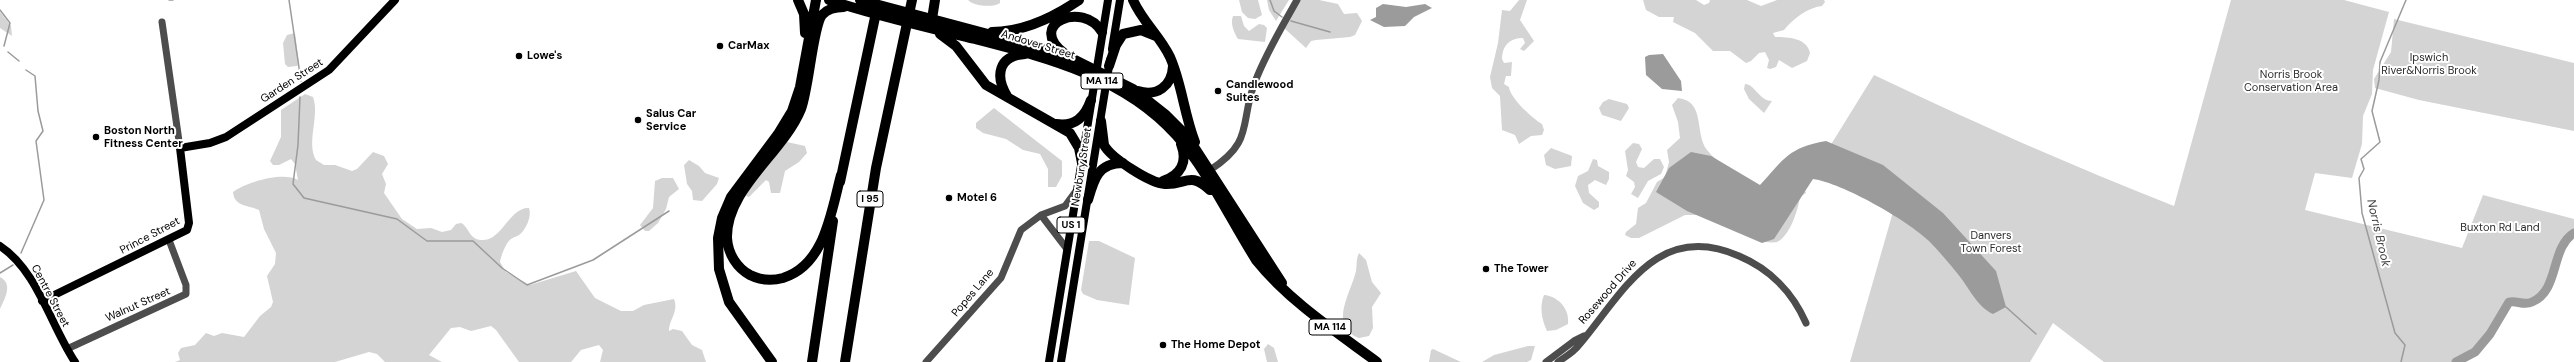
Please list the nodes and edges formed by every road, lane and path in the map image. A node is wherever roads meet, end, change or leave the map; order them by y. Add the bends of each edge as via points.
1 (395, 0) edge
2 (798, 0) edge
3 (816, 0) edge
4 (829, 0) edge
5 (860, 0) edge
6 (878, 0) edge
7 (912, 0) edge
8 (936, 0) edge
9 (1079, 0) edge
10 (1108, 0) edge
11 (1120, 0) edge
12 (1133, 0) edge
13 (1296, 0) edge
14 (851, 7) junction
15 (162, 22) dead end
16 (929, 23) junction
17 (970, 29) junction
18 (1102, 32) junction
19 (1158, 37) junction
20 (1031, 53) junction
21 (805, 54) junction
22 (1074, 59) junction
23 (1173, 64) junction
24 (1110, 66) junction
25 (1133, 89) junction
26 (1007, 96) junction
27 (1091, 100) junction
28 (1101, 121) junction
29 (1054, 123) junction
30 (1175, 134) junction
31 (180, 148) junction
32 (1201, 157) junction
33 (1082, 163) junction
34 (1123, 163) junction
35 (1210, 170) junction
36 (841, 175) junction
37 (1156, 182) junction
38 (1078, 187) junction
39 (1218, 198) junction
40 (1088, 200) junction
41 (1041, 215) junction
42 (169, 240) junction
43 (0, 246) edge
44 (1067, 250) junction
45 (1287, 292) junction
46 (42, 301) junction
47 (1806, 323) dead end
48 (1584, 336) junction
49 (67, 349) junction
50 (1371, 360) edge
51 (75, 362) edge
52 (772, 362) edge
53 (812, 362) edge
54 (845, 362) edge
55 (926, 362) edge
56 (1049, 362) edge
57 (1061, 362) edge
58 (1546, 362) edge
59 (1558, 362) edge

1 - 31 main road, Garden Street via 338,64 322,76 226,137 210,143
2 - 21 highway via 804,14
3 - 21 highway
4 - 14 highway, Andover Street / MA 114
5 - 16 highway, Andover Street / MA 114
6 - 36 highway
7 - 54 highway, I 95 via 864,231
8 - 16 highway
9 - 17 highway via 1016,30 993,32
10 - 18 main road, Newbury Street / US 1
11 - 24 main road, Newbury Street / US 1
12 - 19 highway
13 - 35 street via 1255,82 1242,138 1230,155
14 - 16 highway, Andover Street / MA 114 via 910,23
14 - 36 highway via 834,7 820,18 800,110 791,128 734,208 728,224 728,241 737,265 749,275 767,280 787,277 805,266 820,244
15 - 31 street, Prince Street
16 - 17 highway, Andover Street / MA 114
16 - 20 highway, Andover Street / MA 114
16 - 26 highway via 952,41 982,82
17 - 22 highway, Andover Street / MA 114
18 - 22 highway via 1094,17 1083,9 1070,9 1056,17 1051,28 1052,40 1059,49
18 - 27 main road, Newbury Street / US 1
19 - 23 highway
19 - 24 highway via 1141,30 1123,34 1116,45
20 - 26 highway via 1010,57 1003,66 999,78
20 - 30 highway, Andover Street / MA 114 via 1071,66 1121,91 1151,112
21 - 52 highway via 800,87 792,111 731,197 722,218 718,238 719,269 729,302
22 - 25 highway, Andover Street / MA 114
23 - 25 highway via 1171,78 1160,90 1147,94
23 - 32 highway via 1186,118
24 - 28 main road, Newbury Street / US 1
25 - 32 highway, Andover Street / MA 114 via 1173,121
26 - 29 highway
27 - 29 highway via 1079,120 1069,124
27 - 33 main road, Newbury Street / US 1
28 - 34 highway via 1104,145
28 - 40 main road, Newbury Street / US 1
29 - 33 highway via 1074,138
30 - 37 highway via 1183,151 1182,168 1173,177
30 - 39 highway, Andover Street / MA 114
31 - 42 main road, Prince Street via 189,226 187,230
32 - 35 highway, Andover Street / MA 114
33 - 38 main road, Newbury Street / US 1
34 - 37 highway
34 - 40 highway via 1101,168
35 - 45 highway, Andover Street / MA 114
36 - 53 highway
37 - 39 highway via 1166,184 1186,179 1195,180
38 - 41 street, Popes Lane via 1065,206
38 - 44 main road, Newbury Street / US 1
39 - 45 highway, Andover Street / MA 114 via 1256,260
40 - 57 main road, Newbury Street / US 1
41 - 44 street
41 - 55 street, Popes Lane via 1018,234 1008,264 993,288
42 - 46 main road, Prince Street
42 - 49 street, Walnut Street via 186,284 186,294
43 - 46 main road, Centre Street via 20,264
44 - 56 main road, Newbury Street / US 1
45 - 50 highway, Andover Street / MA 114
46 - 49 main road, Centre Street
47 - 48 street, Rosewood Drive via 1790,295 1759,266 1734,254 1696,247 1665,254 1645,266
48 - 58 street, Rosewood Drive
48 - 59 street, Rosewood Drive via 1578,346
49 - 51 main road, Centre Street

